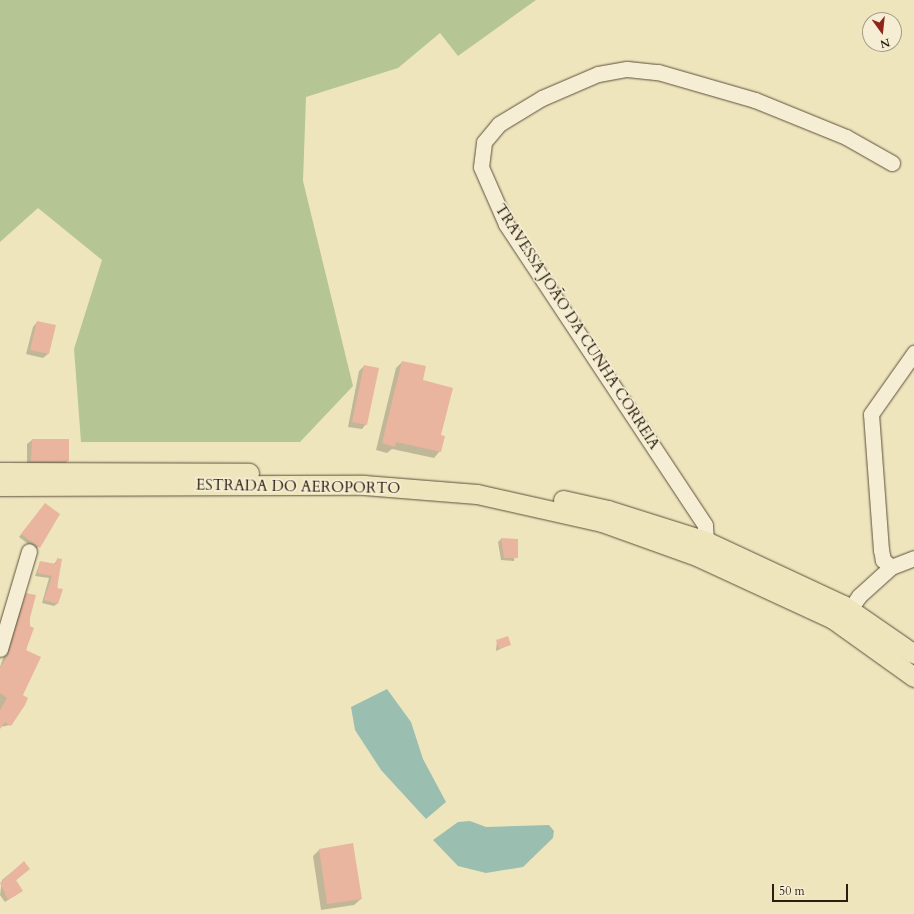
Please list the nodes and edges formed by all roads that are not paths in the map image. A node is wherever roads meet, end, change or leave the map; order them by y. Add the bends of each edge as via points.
1 (892, 163) dead end
2 (914, 352) edge
3 (0, 472) edge
4 (0, 486) edge
5 (706, 541) junction
6 (29, 551) dead end
7 (914, 558) edge
8 (887, 564) junction
9 (846, 607) junction
10 (0, 648) edge
11 (908, 652) edge
12 (914, 677) edge

1 - 5 street, TRAVESSA JOÃO DA CUNHA CORREIA via 846,137 755,100 658,72 627,69 598,74 542,98 499,124 484,142 481,167 506,224 705,525
2 - 8 street via 870,414
3 - 5 main road, ESTRADA DO AEROPORTO via 362,473 477,482 608,510
4 - 11 main road, ESTRADA DO AEROPORTO via 364,485 477,494 602,522 686,552
5 - 9 main road, ESTRADA DO AEROPORTO
6 - 10 street
7 - 8 street
8 - 9 street
9 - 11 main road, ESTRADA DO AEROPORTO
11 - 12 main road, ESTRADA DO AEROPORTO

